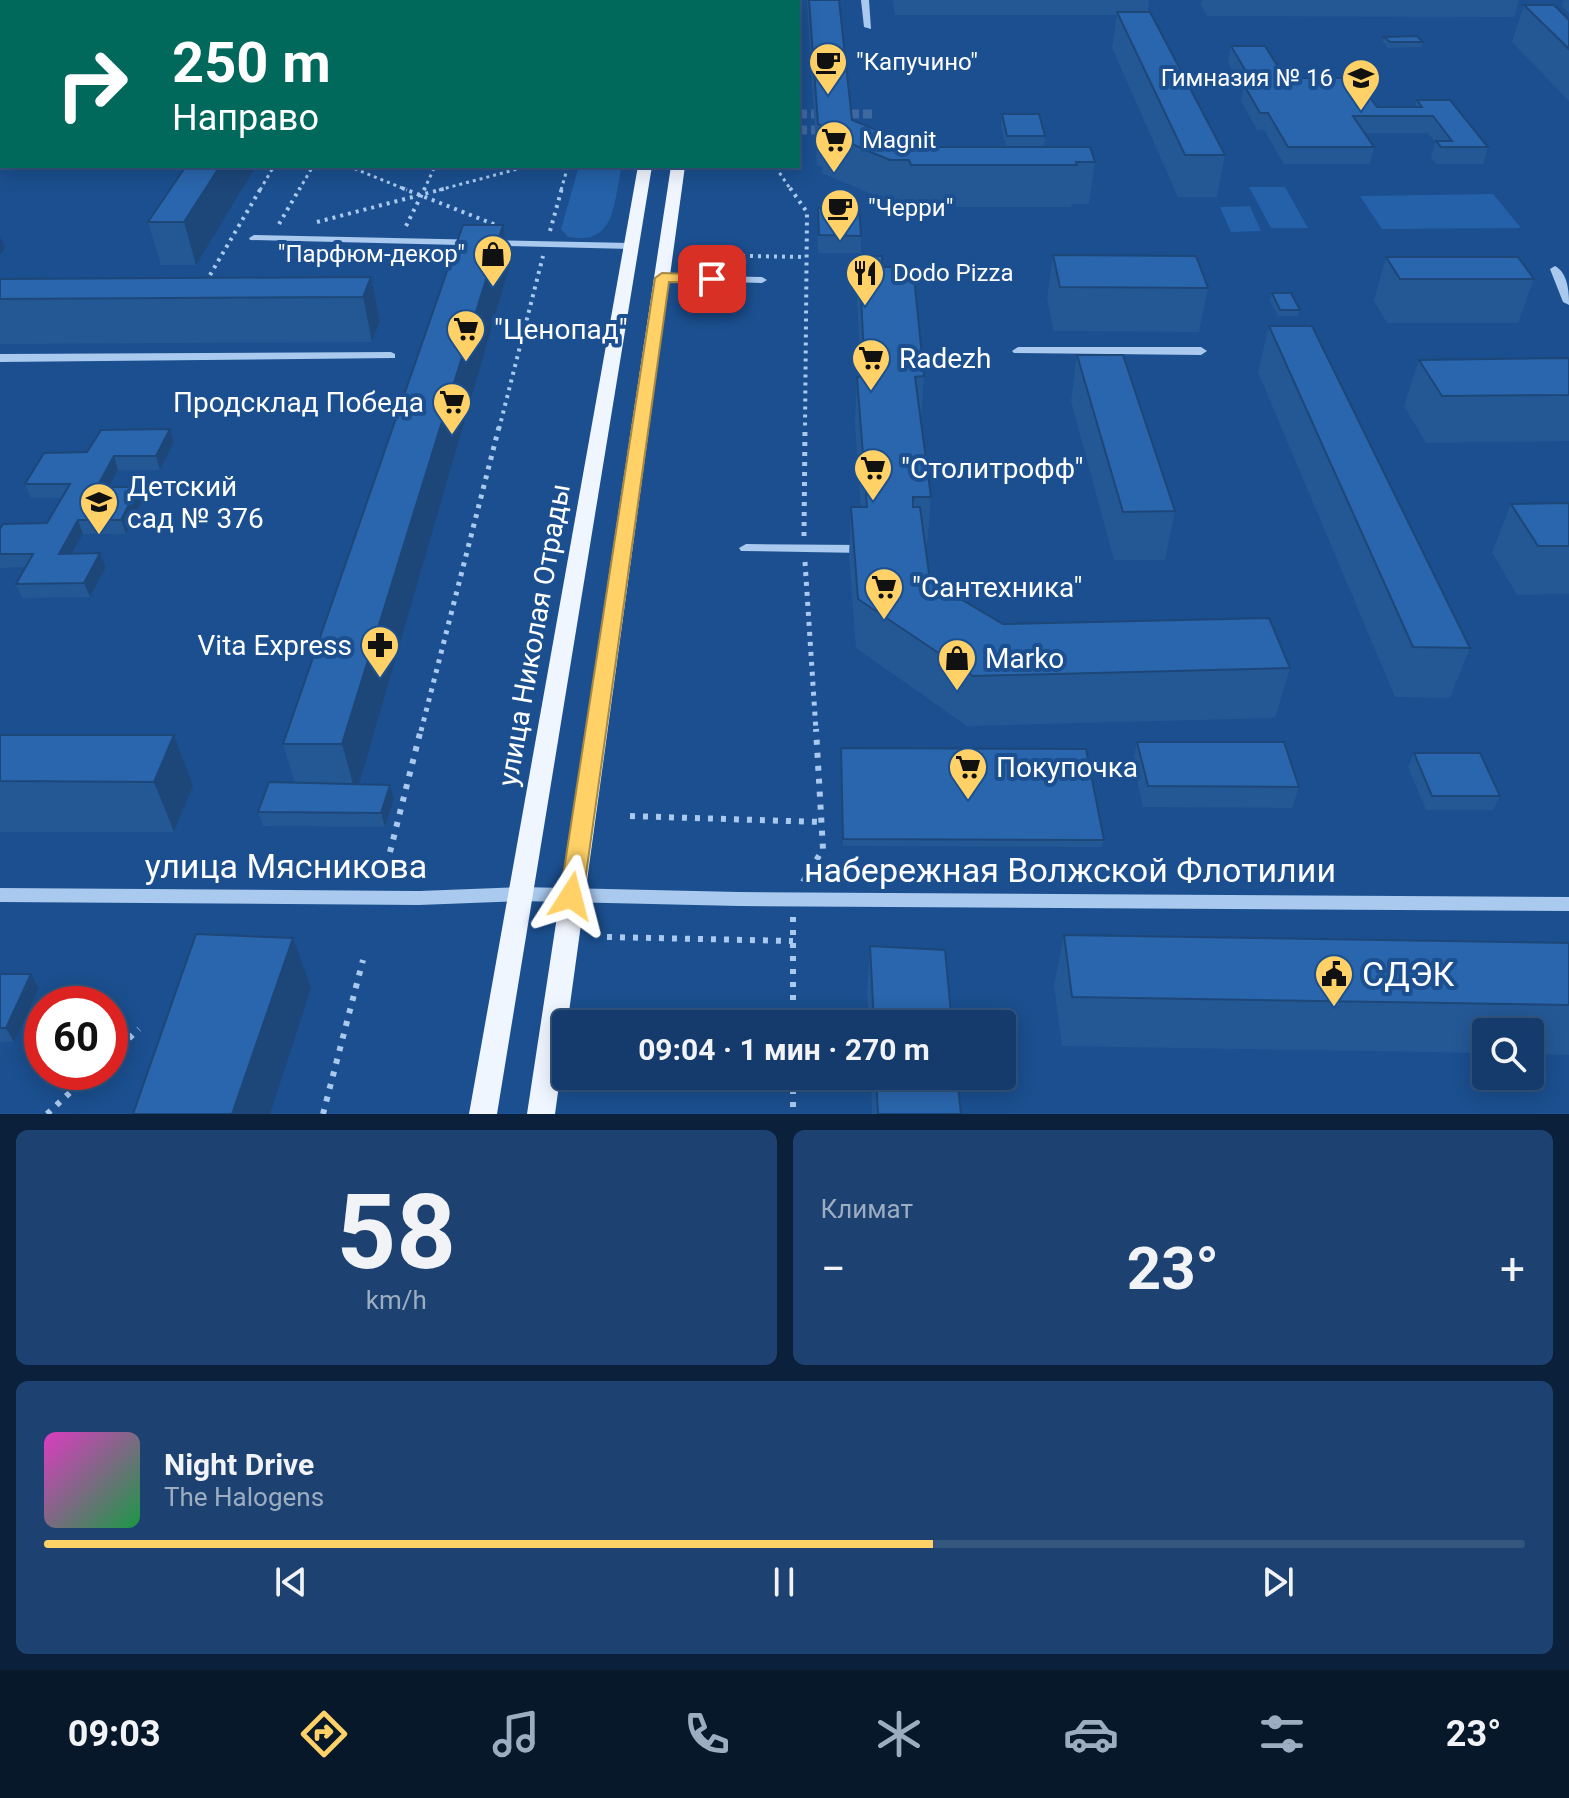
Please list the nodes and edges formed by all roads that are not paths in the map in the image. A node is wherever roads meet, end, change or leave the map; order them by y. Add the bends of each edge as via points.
1 (865, 0) edge
2 (868, 27) dead end
3 (645, 168) edge
4 (678, 168) edge
5 (254, 238) road end
6 (631, 246) junction
7 (1555, 269) dead end
8 (662, 278) junction
9 (762, 280) dead end
10 (1569, 302) edge
11 (1018, 351) dead end
12 (1201, 351) dead end
13 (391, 356) dead end
14 (0, 358) edge
15 (746, 548) dead end
16 (864, 549) edge
17 (520, 894) junction
18 (0, 895) edge
19 (571, 896) junction
20 (1569, 904) edge
21 (483, 1114) edge
22 (541, 1114) edge

1 - 2 street
3 - 6 main road, улица Николая Отрады
4 - 8 main road
5 - 6 street
6 - 17 main road, улица Николая Отрады
7 - 10 street
8 - 9 street
8 - 19 main road
11 - 12 street
13 - 14 street
15 - 16 street
17 - 18 street, улица Мясникова
17 - 19 street, улица Мясникова
17 - 21 main road, улица Николая Отрады
19 - 20 street, набережная Волжской Флотилии
19 - 22 main road

